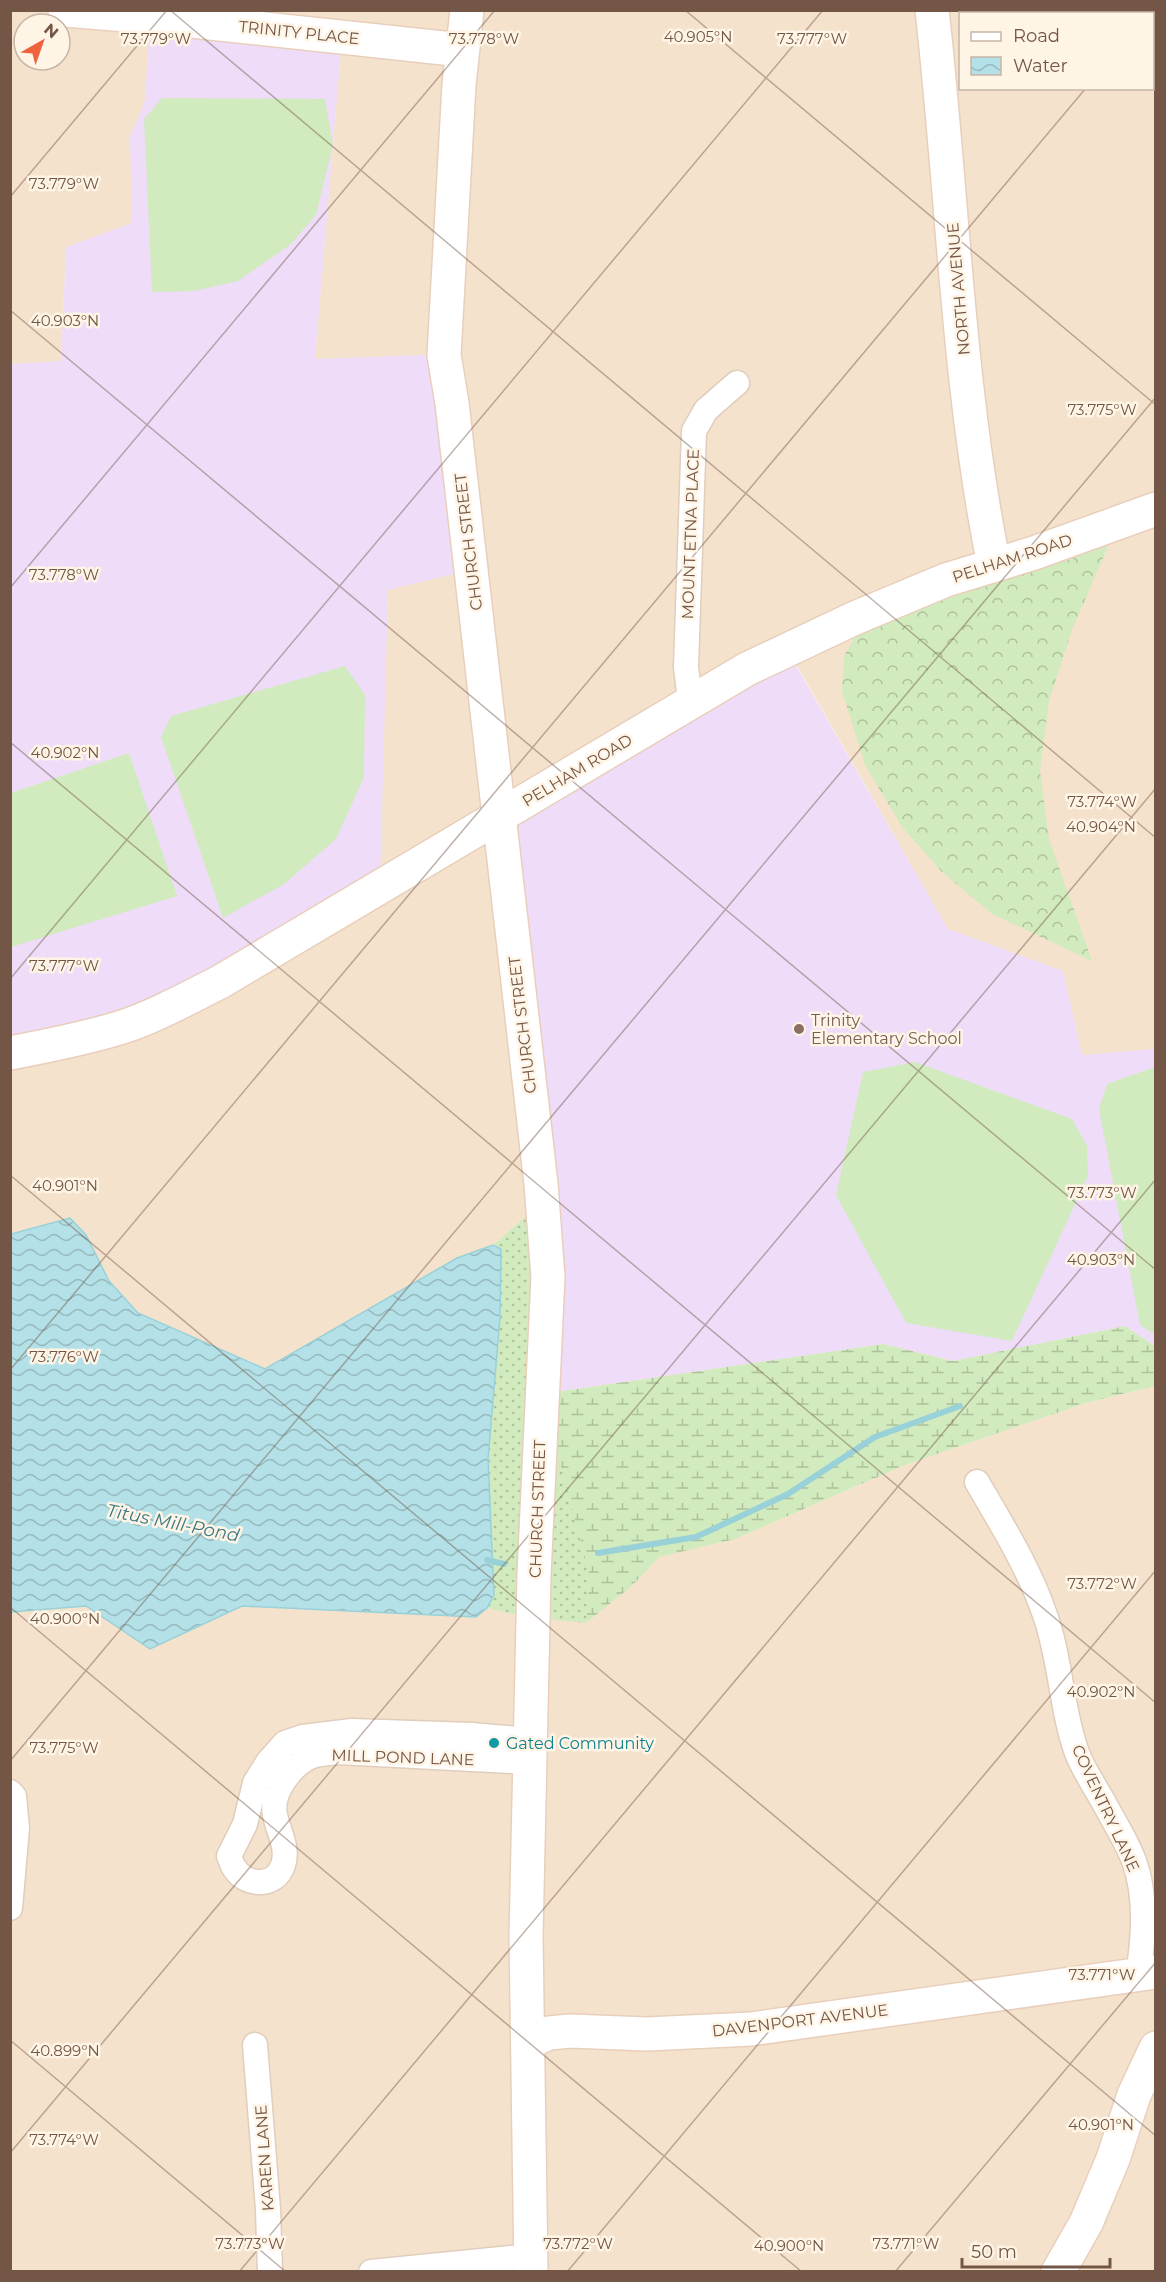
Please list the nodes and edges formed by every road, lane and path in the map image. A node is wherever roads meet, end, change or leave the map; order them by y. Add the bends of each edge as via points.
1 (64, 10) edge
2 (467, 10) edge
3 (932, 10) edge
4 (462, 50) junction
5 (737, 383) dead end
6 (1155, 509) edge
7 (994, 565) junction
8 (690, 701) junction
9 (499, 817) junction
10 (10, 1053) edge
11 (977, 1482) dead end
12 (530, 1751) junction
13 (10, 1792) edge
14 (10, 1908) edge
15 (1147, 1973) edge
16 (529, 2043) junction
17 (255, 2045) dead end
18 (1155, 2048) edge
19 (531, 2264) edge
20 (270, 2271) edge
21 (371, 2271) edge
22 (1058, 2271) edge

1 - 4 street, TRINITY PLACE
2 - 4 street, CHURCH STREET
3 - 7 street, NORTH AVENUE via 962,344 981,504
4 - 9 street, CHURCH STREET via 444,354
5 - 8 street, MOUNT ETNA PLACE via 706,410 694,431 686,667
6 - 7 street, PELHAM ROAD
7 - 8 street, PELHAM ROAD via 946,580 855,618
8 - 9 street, PELHAM ROAD
9 - 10 street, PELHAM ROAD via 173,1006 120,1027
9 - 12 street, CHURCH STREET via 548,1277
11 - 15 street, COVENTRY LANE via 1013,1542 1045,1615 1078,1754 1134,1860 1141,1884
12 - 12 street, MILL POND LANE via 472,1735 352,1731 285,1743 255,1783 245,1824 229,1857 246,1880 259,1883 273,1878 283,1866 285,1848 274,1813 279,1787 292,1769 312,1756 339,1752
12 - 16 street, CHURCH STREET via 526,1937
13 - 14 street via 14,1796 17,1828
15 - 16 street, DAVENPORT AVENUE via 751,2029 647,2034 549,2032
16 - 19 street
17 - 20 street, KAREN LANE
18 - 22 street via 1086,2223
19 - 21 street

